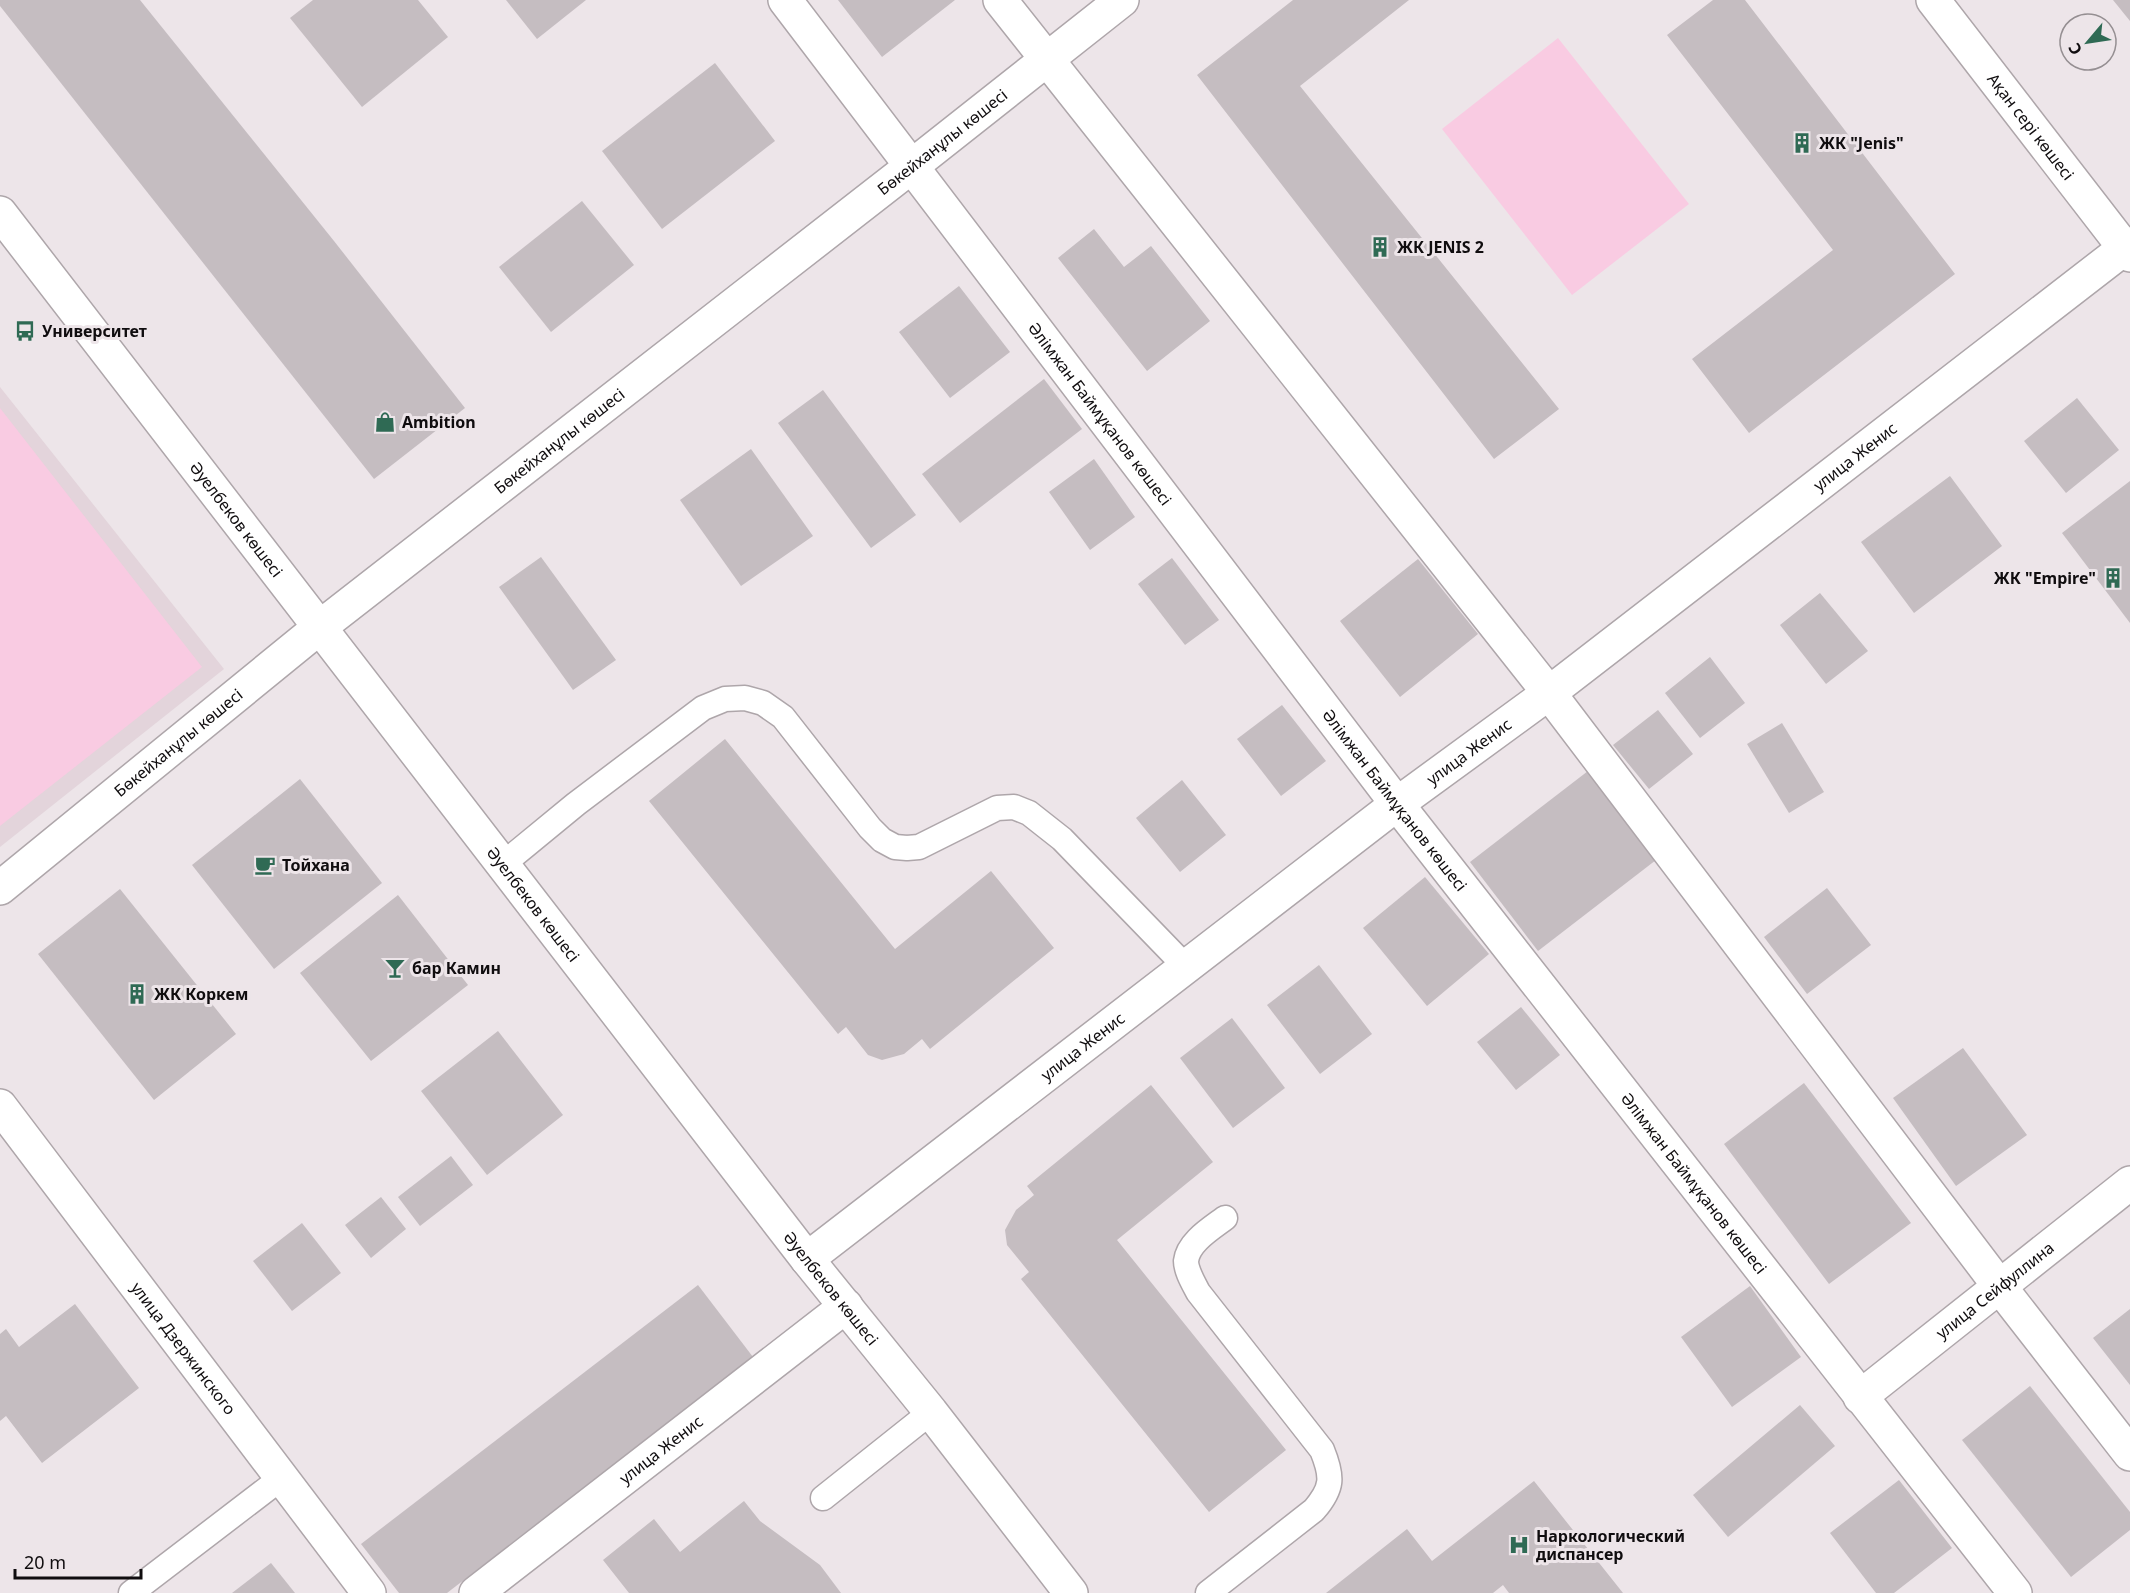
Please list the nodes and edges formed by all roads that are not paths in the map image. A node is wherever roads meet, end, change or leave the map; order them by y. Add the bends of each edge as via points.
1 (785, 0) edge
2 (1000, 0) edge
3 (1122, 0) edge
4 (1933, 0) edge
5 (1047, 60) junction
6 (912, 166) junction
7 (0, 213) edge
8 (2128, 249) edge
9 (320, 627) junction
10 (1549, 693) junction
11 (1397, 804) junction
12 (503, 864) junction
13 (0, 888) edge
14 (1186, 967) junction
15 (0, 1106) edge
16 (2130, 1183) edge
17 (1225, 1218) dead end
18 (807, 1259) junction
19 (2000, 1287) junction
20 (846, 1306) junction
21 (1860, 1397) junction
22 (931, 1412) junction
23 (2130, 1454) edge
24 (280, 1479) junction
25 (823, 1498) dead end
26 (131, 1593) edge
27 (369, 1593) edge
28 (476, 1593) edge
29 (1071, 1593) edge
30 (1208, 1593) edge
31 (2015, 1593) edge

1 - 6 street, Әлімжан Баймұқанов көшесі
2 - 5 street
3 - 5 street, Бөкейханұлы көшесі
4 - 8 street, Ақан сері көшесі
5 - 6 street, Бөкейханұлы көшесі
5 - 10 street
6 - 9 street, Бөкейханұлы көшесі
6 - 11 street, Әлімжан Баймұқанов көшесі
7 - 9 street, Әуелбеков көшесі
8 - 10 street, улица Женис
9 - 12 street, Әуелбеков көшесі
9 - 13 street, Бөкейханұлы көшесі
10 - 11 street, улица Женис
10 - 19 street
11 - 14 street, улица Женис
11 - 21 street, Әлімжан Баймұқанов көшесі
12 - 14 lane via 703,708 725,699 745,698 763,703 783,717 882,840 895,847 920,847 997,808 1014,807 1029,813 1062,839
12 - 18 street, Әуелбеков көшесі
14 - 18 street, улица Женис
15 - 24 street, улица Дзержинского
16 - 19 street, улица Сейфуллина
17 - 30 lane via 1193,1246 1186,1261 1190,1278 1322,1450 1331,1482 1314,1510
18 - 20 street, Әуелбеков көшесі
19 - 21 street, улица Сейфуллина
19 - 23 street
20 - 22 street, Әуелбеков көшесі
20 - 28 street, улица Женис
21 - 31 street, Әлімжан Баймұқанов көшесі
22 - 25 lane
22 - 29 street, Әуелбеков көшесі
24 - 26 lane
24 - 27 street, улица Дзержинского

